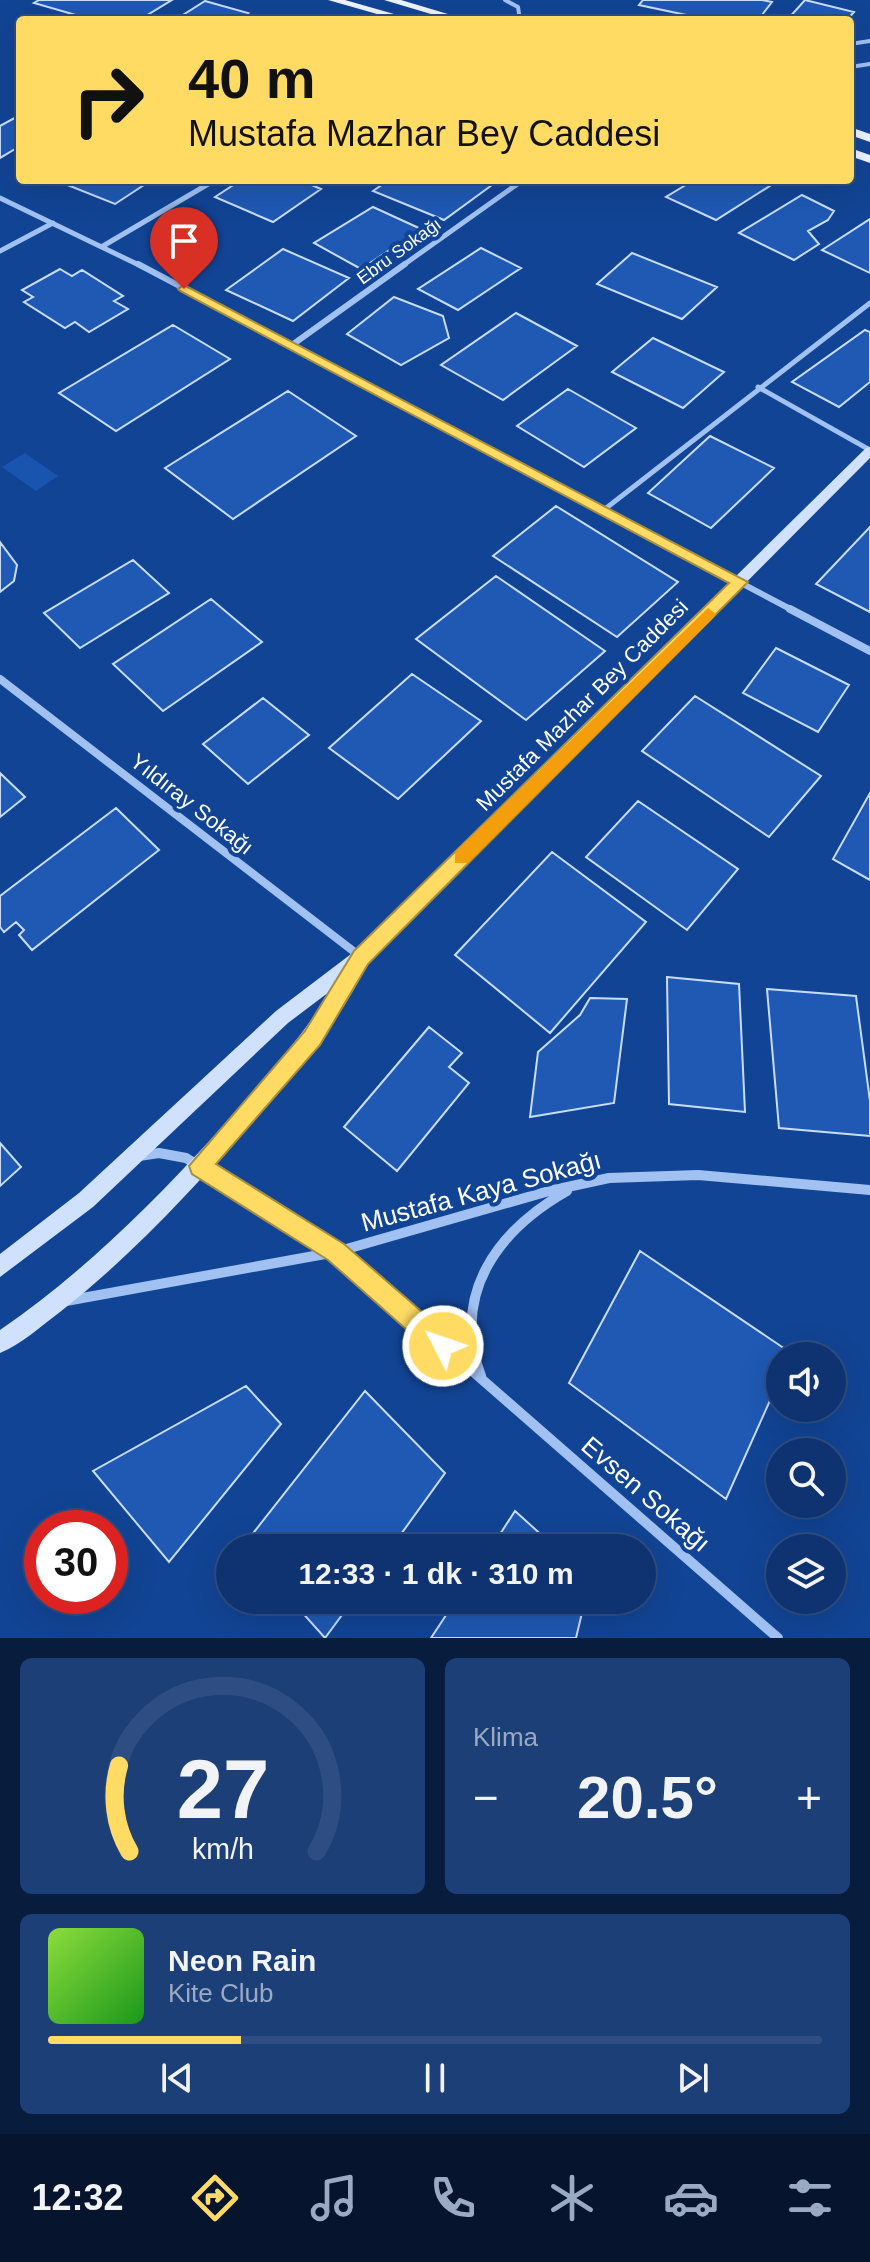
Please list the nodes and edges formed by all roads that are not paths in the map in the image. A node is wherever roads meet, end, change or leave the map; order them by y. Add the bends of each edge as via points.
1 (333, 0) edge
2 (389, 0) edge
3 (505, 0) edge
4 (524, 0) edge
5 (518, 7) junction
6 (395, 16) edge
7 (448, 16) edge
8 (519, 16) edge
9 (208, 184) edge
10 (517, 184) edge
11 (0, 198) edge
12 (53, 223) junction
13 (103, 246) junction
14 (0, 251) edge
15 (870, 303) edge
16 (292, 345) junction
17 (758, 387) junction
18 (868, 456) edge
19 (605, 509) junction
20 (740, 582) junction
21 (870, 651) edge
22 (0, 679) edge
23 (361, 957) junction
24 (200, 1166) junction
25 (118, 1171) junction
26 (580, 1185) junction
27 (870, 1190) edge
28 (336, 1252) junction
29 (0, 1267) edge
30 (59, 1302) junction
31 (0, 1343) edge
32 (486, 1383) junction
33 (778, 1638) edge

1 - 6 main road
2 - 7 main road
3 - 5 lane
4 - 5 lane
5 - 8 lane
9 - 13 street
10 - 16 street, Ebru Sokağı
11 - 12 street
12 - 13 street
12 - 14 street
13 - 16 street
15 - 17 lane
16 - 19 street
17 - 18 lane
17 - 19 lane
18 - 20 main road, Mustafa Mazhar Bey Caddesi
19 - 20 street
20 - 21 street
20 - 23 main road, Mustafa Mazhar Bey Caddesi
22 - 23 street, Yıldıray Sokağı
23 - 24 main road, Mustafa Mazhar Bey Caddesi via 313,1038
23 - 25 main road, Mustafa Mazhar Bey Caddesi via 282,1017
24 - 25 street, Evsen Sokağı via 177,1155 151,1153
24 - 28 street, Evsen Sokağı
24 - 30 main road, Mustafa Mazhar Bey Caddesi via 112,1257
25 - 29 main road, Mustafa Mazhar Bey Caddesi
26 - 27 street, Mustafa Kaya Sokağı via 622,1177 698,1175
26 - 28 street, Mustafa Kaya Sokağı
26 - 32 street, Evsen Sokağı via 524,1220 481,1281 471,1307 470,1343
28 - 30 street, Mustafa Kaya Sokağı
28 - 32 street, Evsen Sokağı
30 - 31 main road, Mustafa Mazhar Bey Caddesi
32 - 33 street, Evsen Sokağı

